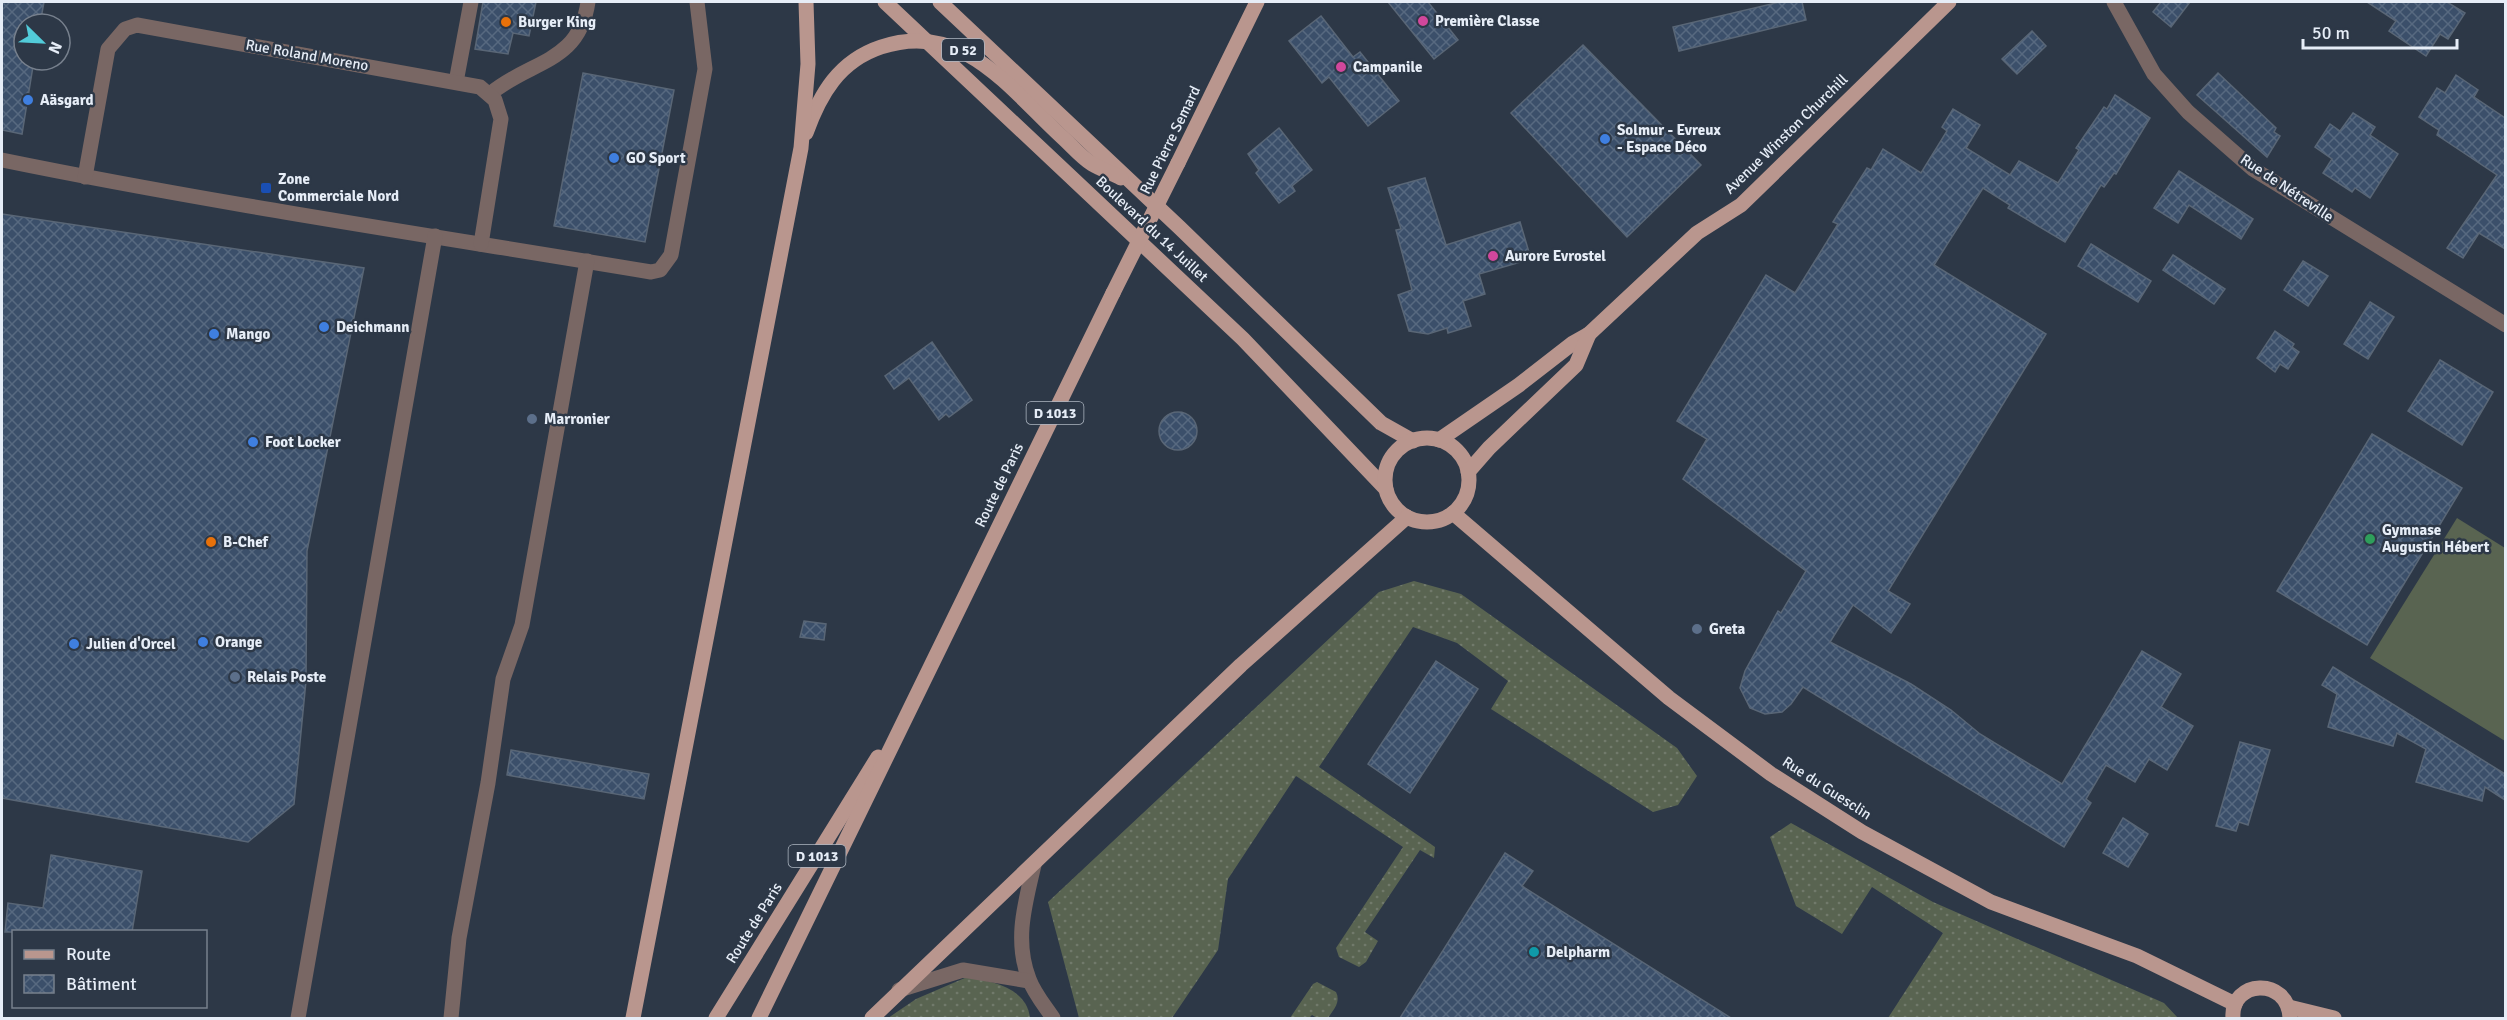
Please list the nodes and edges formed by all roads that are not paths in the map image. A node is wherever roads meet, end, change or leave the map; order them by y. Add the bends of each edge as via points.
1 (471, 2) edge
2 (588, 2) edge
3 (698, 2) edge
4 (806, 2) edge
5 (885, 2) edge
6 (940, 2) edge
7 (1257, 2) edge
8 (1949, 2) edge
9 (2114, 2) edge
10 (926, 41) junction
11 (456, 81) junction
12 (490, 94) junction
13 (801, 148) junction
14 (2, 160) edge
15 (85, 177) junction
16 (1134, 184) junction
17 (435, 236) junction
18 (481, 244) junction
19 (587, 261) junction
20 (1113, 293) joint
21 (2505, 325) edge
22 (1589, 334) junction
23 (1438, 440) junction
24 (1413, 441) junction
25 (1468, 472) junction
26 (1386, 489) junction
27 (1454, 513) junction
28 (1407, 518) junction
29 (918, 693) junction
30 (1034, 866) junction
31 (1029, 981) junction
32 (899, 990) junction
33 (2234, 1011) edge
34 (2290, 1013) edge
35 (298, 1018) edge
36 (451, 1018) edge
37 (633, 1018) edge
38 (716, 1018) edge
39 (759, 1018) edge
40 (872, 1018) edge
41 (1053, 1018) edge
42 (2334, 1018) edge

1 - 11 street
2 - 12 street via 585,24 559,56 507,80
3 - 19 street via 705,69 671,255 660,270 651,272
4 - 13 main road via 808,64
5 - 10 main road, Boulevard du 14 Juillet
6 - 16 main road, Boulevard du 14 Juillet
7 - 20 main road, Rue Pierre Semard / D 1013, bridge
8 - 22 main road, Avenue Winston Churchill via 1741,205 1697,233
9 - 21 street, Rue de Nétreville via 2154,74 2188,112 2253,169
10 - 13 main road, D 52 via 897,42 866,52 840,71 824,92
10 - 16 main road, D 52 via 964,51 990,69 1090,163
10 - 26 main road, Boulevard du 14 Juillet via 1243,339
11 - 12 street, Rue Roland Moreno
11 - 15 street, Rue Roland Moreno via 137,25 124,29 108,49
12 - 18 street via 501,118
13 - 37 main road
14 - 15 street
15 - 17 street
16 - 24 main road, Boulevard du 14 Juillet via 1381,423
17 - 18 street
17 - 35 street
18 - 19 street
19 - 36 street via 522,625 503,679 459,938
20 - 29 main road, Route de Paris / D 1013
22 - 23 main road
22 - 25 main road via 1576,365
23 - 24 main road
23 - 25 main road via 1458,452
24 - 26 main road via 1402,446 1387,465
25 - 27 main road via 1466,494
26 - 28 main road via 1397,510
27 - 28 main road via 1431,522
27 - 33 main road, Rue du Guesclin via 1669,698 1771,774 1923,867 1991,902 2137,956
28 - 30 main road via 1241,665
29 - 38 main road, Route de Paris / D 1013
29 - 39 main road, Route de Paris / D 1013
30 - 31 street via 1021,921 1022,955
30 - 32 main road
31 - 32 street via 963,970
31 - 41 street
32 - 40 main road
33 - 34 main road via 2248,991 2267,988 2284,998
34 - 42 main road

